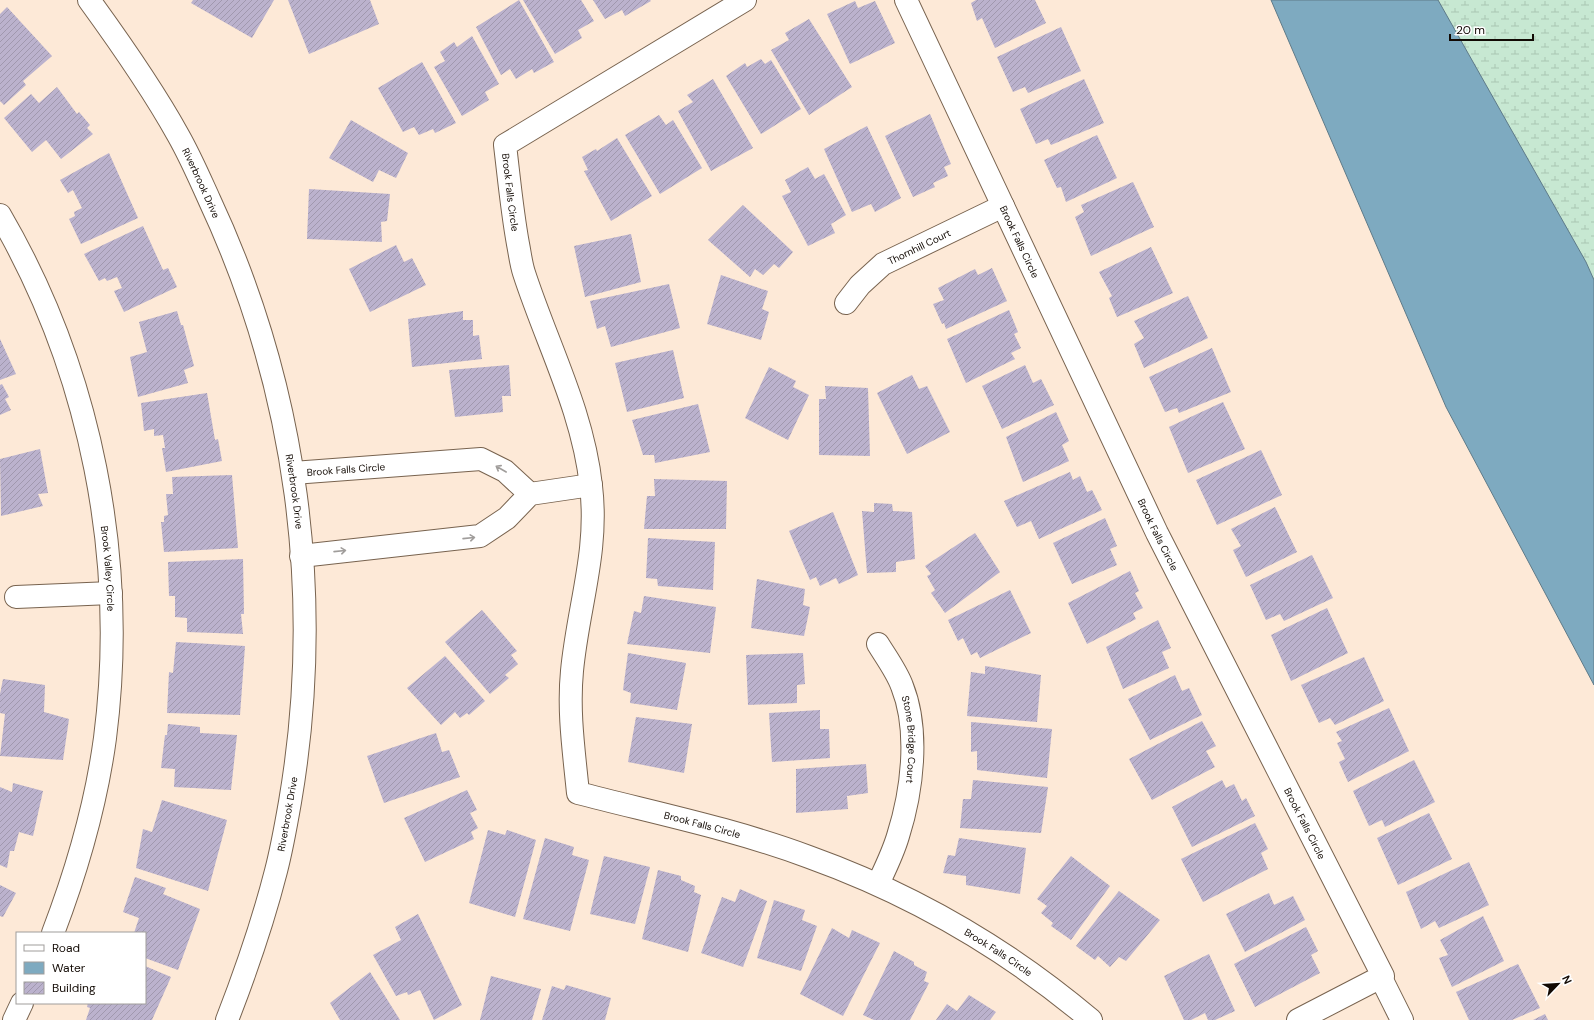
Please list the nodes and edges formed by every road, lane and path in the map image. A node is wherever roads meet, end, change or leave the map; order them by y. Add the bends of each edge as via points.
1 (89, 0) edge
2 (745, 0) edge
3 (906, 0) edge
4 (1003, 206) junction
5 (0, 215) edge
6 (846, 303) dead end
7 (293, 473) junction
8 (591, 485) junction
9 (530, 494) junction
10 (301, 556) junction
11 (111, 593) junction
12 (16, 597) dead end
13 (878, 644) dead end
14 (878, 884) junction
15 (53, 932) edge
16 (1381, 978) junction
17 (22, 1004) edge
18 (0, 1015) edge
19 (9, 1020) edge
20 (14, 1020) edge
21 (227, 1020) edge
22 (1090, 1020) edge
23 (1298, 1020) edge
24 (1402, 1020) edge

1 - 7 street, Riverbrook Drive via 134,62 178,134 230,242 259,323 282,410
2 - 8 street, Brook Falls Circle via 505,145 514,223 524,272 574,410 584,443
3 - 4 street, Brook Falls Circle
4 - 6 street, Thornhill Court via 883,264 860,285
4 - 16 street, Brook Falls Circle via 1158,533 1383,976
5 - 11 street, Brook Valley Circle via 15,241 47,311 72,375 92,453 104,524
9 -> 7 street, Brook Falls Circle via 505,471 481,459
7 - 10 street, Riverbrook Drive
8 - 9 street
8 - 14 street, Brook Falls Circle via 592,551 572,670 570,715 578,793 740,835 809,856
10 -> 9 street via 480,536 508,518
10 - 21 street, Riverbrook Drive via 305,595 304,677 298,756 276,871 251,959
11 - 12 street
11 - 15 street, Brook Valley Circle via 112,651 105,738 88,824 70,890
13 - 14 street, Stone Bridge Court via 902,685 911,715 912,744 908,793 898,836
14 - 22 street, Brook Falls Circle via 934,912 999,950 1060,994
16 - 23 street
16 - 24 street, Brook Falls Circle
17 - 20 street
18 - 19 street

